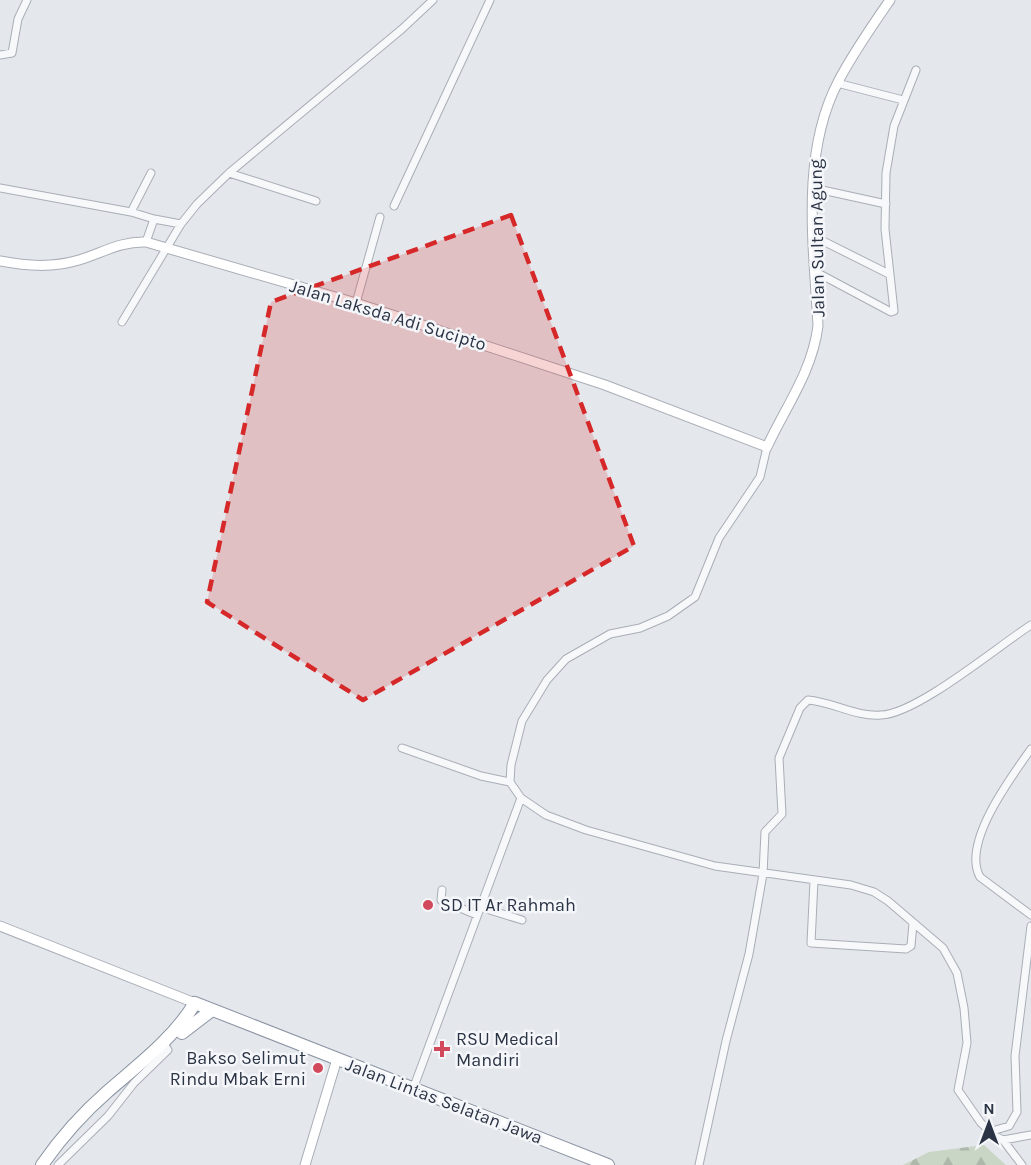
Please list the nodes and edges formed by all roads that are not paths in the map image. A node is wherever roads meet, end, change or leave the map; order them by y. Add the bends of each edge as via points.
1 (27, 0) edge
2 (432, 0) edge
3 (490, 0) edge
4 (890, 0) edge
5 (0, 55) edge
6 (916, 70) dead end
7 (837, 83) junction
8 (903, 100) junction
9 (151, 172) dead end
10 (229, 173) junction
11 (0, 188) edge
12 (813, 188) junction
13 (316, 201) dead end
14 (886, 204) junction
15 (394, 206) dead end
16 (131, 212) junction
17 (380, 217) dead end
18 (154, 219) junction
19 (181, 224) junction
20 (815, 237) junction
21 (146, 242) junction
22 (166, 248) junction
23 (0, 261) edge
24 (816, 272) junction
25 (889, 274) junction
26 (356, 303) junction
27 (122, 322) dead end
28 (767, 447) junction
29 (1031, 625) edge
30 (402, 748) dead end
31 (1031, 749) edge
32 (510, 782) junction
33 (521, 798) junction
34 (764, 874) junction
35 (814, 881) junction
36 (442, 890) dead end
37 (480, 906) junction
38 (477, 915) junction
39 (1031, 915) edge
40 (522, 920) dead end
41 (913, 923) junction
42 (0, 926) edge
43 (1031, 926) edge
44 (195, 1003) junction
45 (212, 1011) junction
46 (165, 1044) junction
47 (337, 1059) junction
48 (413, 1089) junction
49 (989, 1132) junction
50 (1031, 1135) edge
51 (1003, 1140) junction
52 (42, 1165) edge
53 (58, 1165) edge
54 (305, 1165) edge
55 (608, 1165) edge
56 (699, 1165) edge
57 (1022, 1165) edge

1 - 5 street via 18,19 12,53
2 - 10 street
3 - 15 street
4 - 7 street, Jalan Sultan Agung
6 - 8 street
7 - 8 street
7 - 12 street, Jalan Sultan Agung via 814,159
8 - 14 street via 886,172
9 - 16 street
10 - 13 street
10 - 19 street
11 - 16 street
12 - 14 street
12 - 20 street, Jalan Sultan Agung
14 - 25 street
16 - 18 street
17 - 26 street
18 - 19 street
18 - 21 street
19 - 22 street
20 - 24 street, Jalan Sultan Agung
20 - 25 street
21 - 22 street, Jalan Laksda Adi Sucipto
21 - 23 street, Jalan Laksda Adi Sucipto via 126,243 61,264 40,266
22 - 26 street, Jalan Laksda Adi Sucipto
22 - 27 street
24 - 25 street via 893,312
24 - 28 street, Jalan Sultan Agung via 818,326 814,350 802,383
26 - 28 street, Jalan Laksda Adi Sucipto via 605,385
28 - 32 street via 760,477 719,538 695,597 668,616 610,634 566,659 522,721
29 - 34 street via 900,712 872,715 813,701 804,704 779,758 782,814 765,832
30 - 32 street
31 - 39 street via 1011,775 977,840 977,871
32 - 33 street
33 - 34 street via 546,815 662,854
33 - 37 street
34 - 35 street
34 - 56 street
35 - 41 street via 874,892
35 - 41 street via 811,943 906,949 911,946
36 - 38 street via 441,900
37 - 38 street
37 - 40 street
38 - 48 street
41 - 49 street via 943,948 957,973 967,1043 958,1090
42 - 44 street
43 - 49 street via 1014,1056 1017,1112 1009,1126
44 - 45 highway, Jalan Lintas Selatan Jawa
44 - 46 highway
45 - 46 highway
45 - 47 highway, Jalan Lintas Selatan Jawa
46 - 52 highway via 58,1142
46 - 53 street via 162,1058
47 - 48 highway, Jalan Lintas Selatan Jawa
47 - 54 street
48 - 55 highway, Jalan Lintas Selatan Jawa
49 - 51 street
50 - 51 street
51 - 57 street

